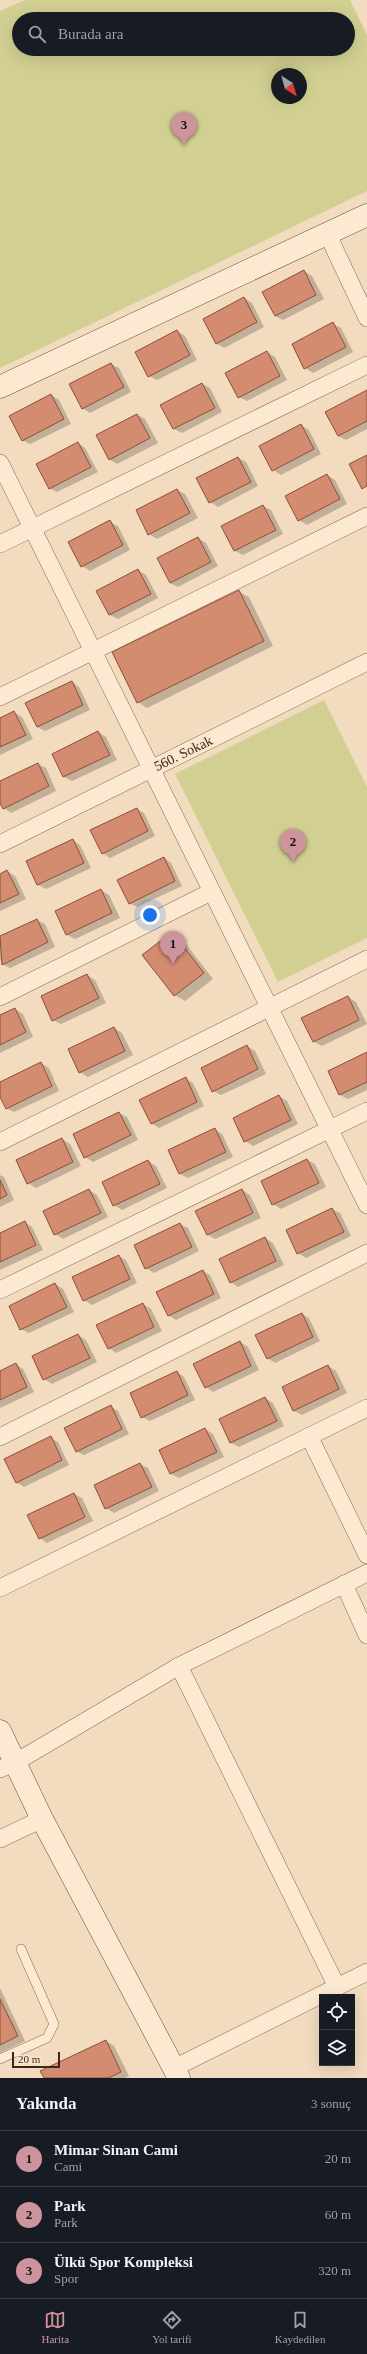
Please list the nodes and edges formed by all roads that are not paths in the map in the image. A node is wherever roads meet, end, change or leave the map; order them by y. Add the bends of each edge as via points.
1 (367, 214) edge
2 (327, 233) junction
3 (367, 318) edge
4 (367, 365) edge
5 (0, 387) edge
6 (0, 463) edge
7 (367, 516) edge
8 (32, 528) junction
9 (0, 544) edge
10 (93, 652) junction
11 (367, 662) edge
12 (0, 697) edge
13 (151, 769) junction
14 (0, 844) edge
15 (212, 892) junction
16 (367, 959) edge
17 (0, 997) edge
18 (268, 1007) junction
19 (367, 1111) edge
20 (329, 1130) junction
21 (0, 1142) edge
22 (367, 1205) edge
23 (367, 1253) edge
24 (0, 1290) edge
25 (367, 1408) edge
26 (309, 1436) junction
27 (0, 1437) edge
28 (367, 1555) edge
29 (367, 1572) edge
30 (344, 1584) junction
31 (0, 1588) edge
32 (367, 1634) edge
33 (179, 1666) junction
34 (0, 1731) edge
35 (8, 1765) edge
36 (42, 1820) junction
37 (0, 1839) edge
38 (21, 1949) dead end
39 (367, 1972) edge
40 (337, 1987) junction
41 (0, 2059) edge
42 (176, 2075) edge

1 - 2 street
2 - 3 street
2 - 5 street
4 - 8 street
6 - 8 street
7 - 10 street
8 - 9 street
8 - 10 street
10 - 12 street
10 - 13 street
11 - 13 street, 560. Sokak
13 - 14 street, 560. Sokak
13 - 15 street
15 - 17 street
15 - 18 street
16 - 18 street
18 - 20 street
18 - 21 street
19 - 20 street
20 - 22 street
20 - 24 street
23 - 27 street
25 - 26 street
26 - 28 street
26 - 31 street
29 - 30 street
30 - 32 street
30 - 33 street
33 - 35 street
33 - 40 street
34 - 35 street
35 - 36 street
36 - 37 street
36 - 42 street
38 - 41 lane via 54,2024 47,2038
39 - 40 street
40 - 42 street

